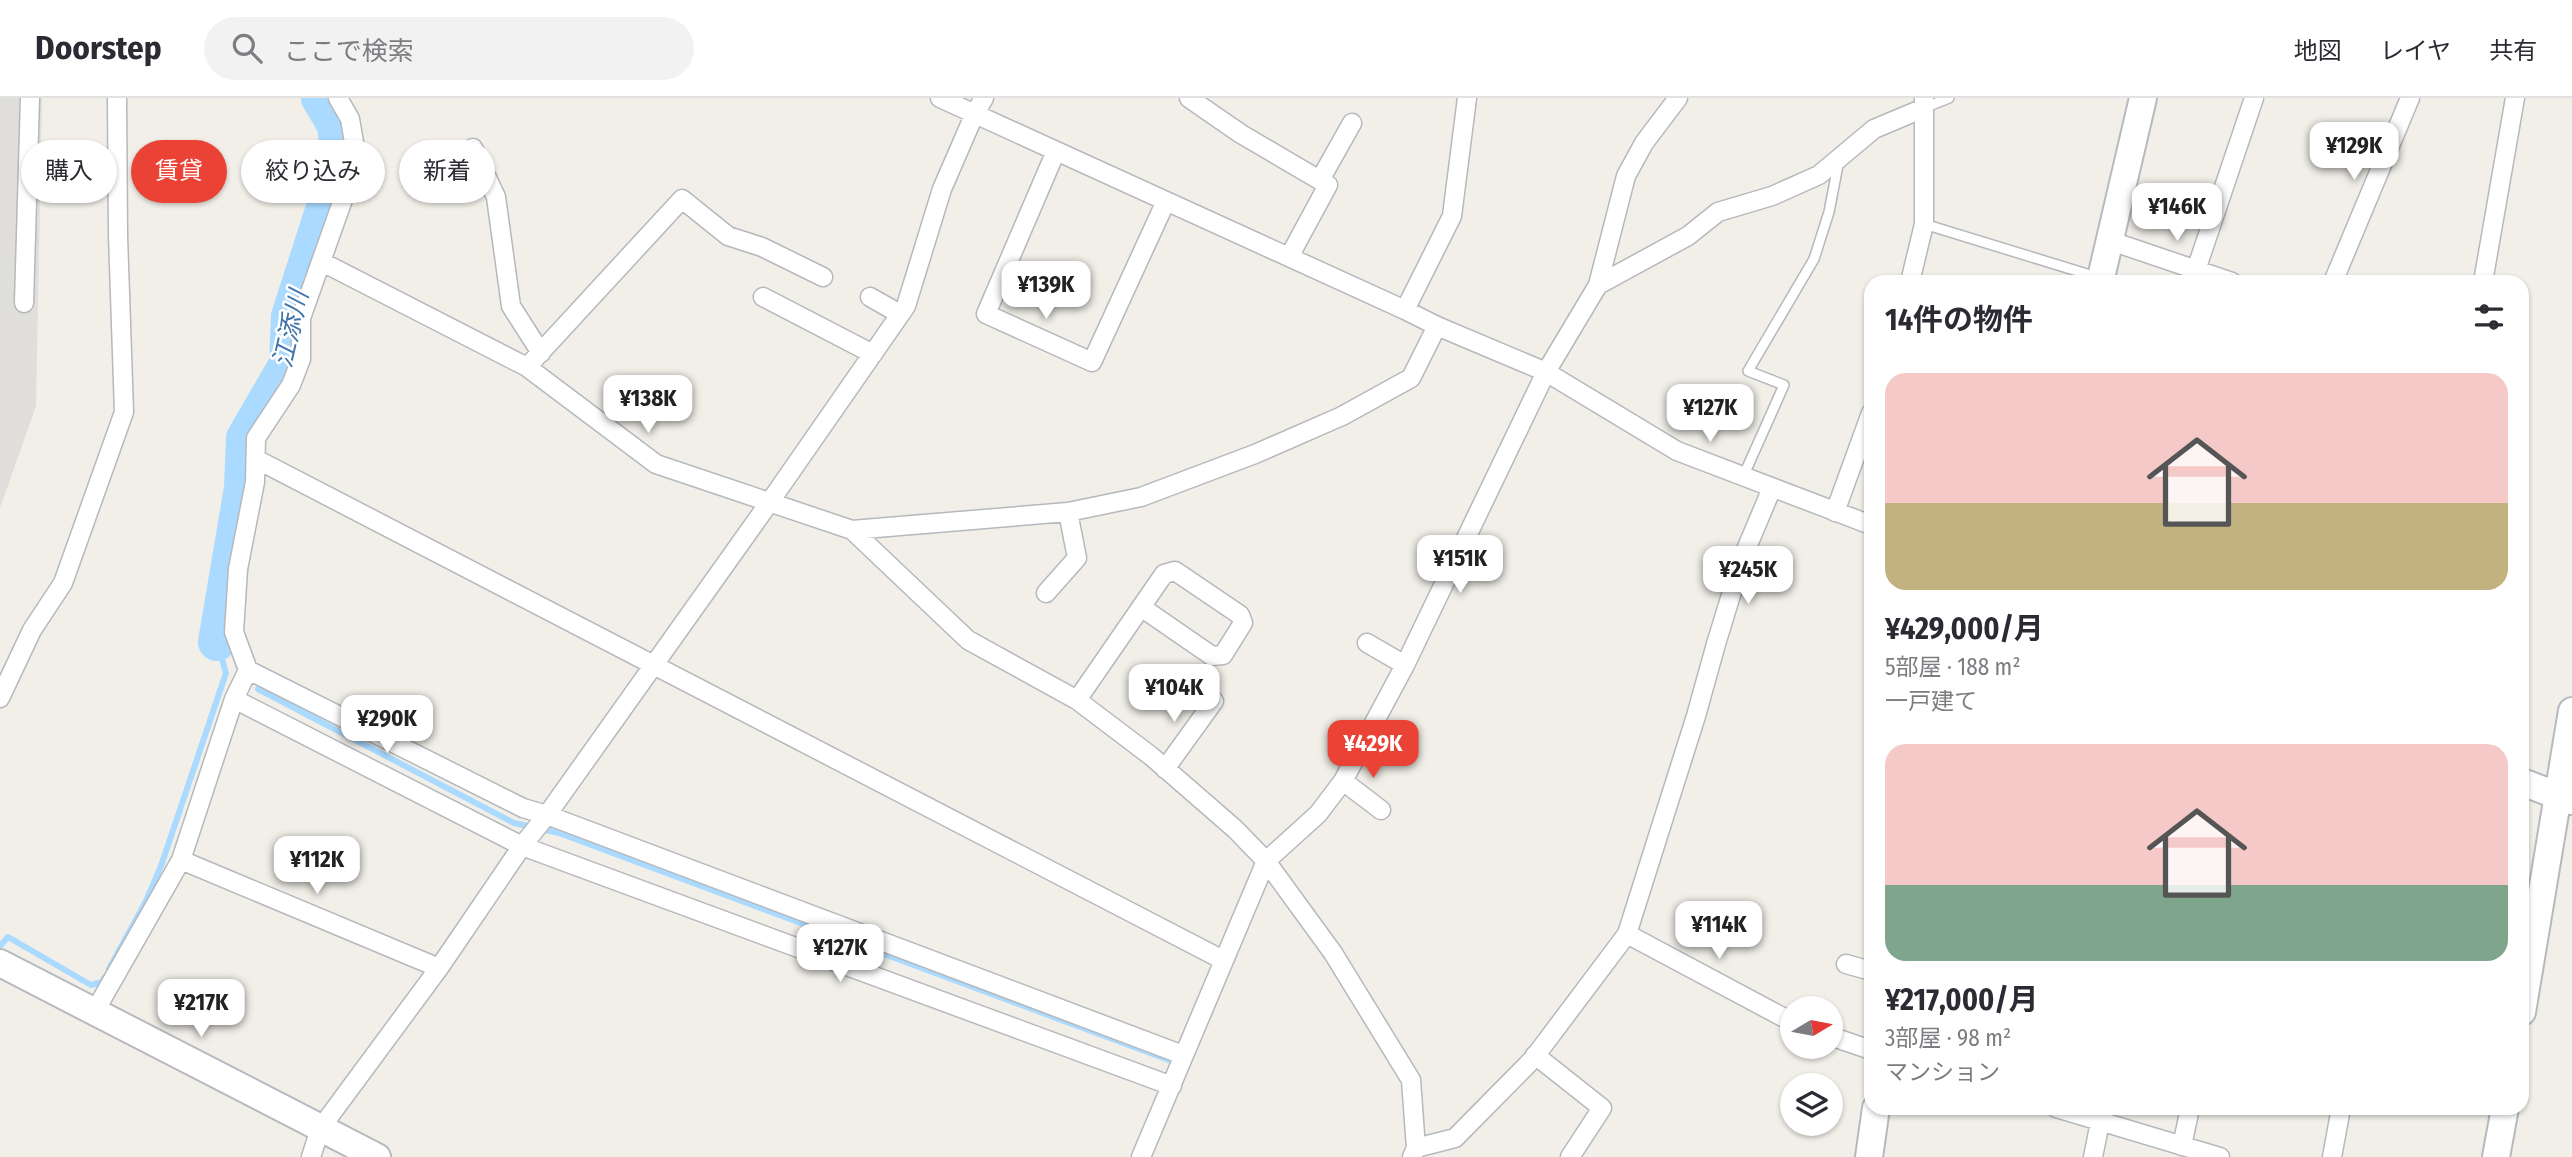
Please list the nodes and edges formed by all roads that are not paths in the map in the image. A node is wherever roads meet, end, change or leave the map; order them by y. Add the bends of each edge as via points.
1 (30, 98) edge
2 (117, 98) edge
3 (338, 98) edge
4 (940, 98) edge
5 (1189, 98) edge
6 (1466, 98) edge
7 (1678, 98) edge
8 (1949, 98) edge
9 (2143, 98) edge
10 (2254, 98) edge
11 (2410, 98) edge
12 (2515, 98) edge
13 (1924, 103) edge
14 (980, 106) edge
15 (1352, 123) dead end
16 (1056, 151) junction
17 (1839, 160) junction
18 (1320, 180) junction
19 (495, 195) edge
20 (1166, 201) junction
21 (1924, 225) junction
22 (2111, 241) junction
23 (1289, 257) junction
24 (322, 262) junction
25 (2196, 270) junction
26 (1912, 275) edge
27 (2085, 275) edge
28 (2102, 275) edge
29 (2211, 275) edge
30 (2336, 275) edge
31 (2484, 275) edge
32 (823, 277) dead end
33 (1598, 285) junction
34 (763, 297) dead end
35 (870, 297) dead end
36 (24, 303) dead end
37 (1405, 310) junction
38 (900, 314) junction
39 (1437, 326) junction
40 (541, 353) junction
41 (873, 354) junction
42 (527, 367) junction
43 (1546, 372) junction
44 (1864, 432) edge
45 (256, 459) junction
46 (1742, 477) junction
47 (1772, 488) junction
48 (769, 503) junction
49 (1068, 512) junction
50 (1835, 512) junction
51 (1864, 522) edge
52 (852, 530) junction
53 (1046, 593) dead end
54 (1141, 607) junction
55 (1367, 643) dead end
56 (653, 664) junction
57 (1405, 665) junction
58 (248, 670) junction
59 (0, 698) edge
60 (234, 699) junction
61 (1077, 700) junction
62 (1214, 701) dead end
63 (2572, 711) edge
64 (1165, 769) junction
65 (1343, 781) junction
66 (2529, 785) edge
67 (2565, 799) edge
68 (1381, 810) dead end
69 (546, 816) junction
70 (524, 843) junction
71 (181, 860) junction
72 (1266, 861) junction
73 (1627, 934) junction
74 (1223, 960) junction
75 (0, 964) edge
76 (1846, 964) dead end
77 (439, 968) junction
78 (1864, 969) edge
79 (2529, 978) edge
80 (95, 1010) junction
81 (1780, 1016) edge
82 (1843, 1040) edge
83 (1864, 1048) edge
84 (1184, 1055) junction
85 (1535, 1055) junction
86 (1172, 1086) junction
87 (1876, 1115) edge
88 (2078, 1115) edge
89 (2189, 1115) edge
90 (2340, 1115) edge
91 (2504, 1115) edge
92 (2100, 1122) junction
93 (320, 1129) junction
94 (2182, 1146) junction
95 (1414, 1152) edge
96 (311, 1157) edge
97 (377, 1157) edge
98 (1141, 1157) edge
99 (1570, 1157) edge
100 (1869, 1157) edge
101 (2093, 1157) edge
102 (2220, 1157) edge
103 (2332, 1157) edge
104 (2497, 1157) edge

1 - 36 street
2 - 59 street via 124,412 63,583 32,630
3 - 24 street via 350,119 357,160
4 - 14 street
5 - 18 street
6 - 37 street via 1452,216
7 - 33 street via 1626,176
8 - 13 lane
9 - 22 street
10 - 25 street
11 - 30 street
12 - 31 street
13 - 17 street via 1874,129
13 - 21 street
14 - 16 street
14 - 38 street via 942,189
15 - 18 street
16 - 20 street
16 - 20 street via 986,314 1045,341 1092,362
17 - 33 street via 1819,175 1772,196 1718,212 1688,236
17 - 46 lane via 1814,259 1748,371 1784,385
18 - 23 street via 1328,185
19 - 40 street via 511,306
20 - 23 street
21 - 26 street
21 - 27 lane
22 - 25 street
22 - 28 street
23 - 37 street
24 - 42 street
24 - 45 street via 301,318 300,359 290,385 256,438
25 - 29 street
32 - 40 street via 728,236 682,199
33 - 43 street
34 - 41 street
35 - 38 street
37 - 39 street
38 - 41 street
39 - 43 street
39 - 49 street via 1411,379 1342,415 1255,454 1141,496
40 - 42 street
41 - 48 street
42 - 48 street via 656,464
43 - 46 street via 1676,451
43 - 57 street
44 - 50 street
45 - 56 street
45 - 58 street via 238,569 234,632
46 - 47 street
47 - 50 street
47 - 73 street via 1742,559
48 - 52 street
48 - 56 street
49 - 52 street
49 - 53 street via 1077,558
50 - 51 street
52 - 61 street via 968,640
54 - 54 street via 1164,573 1175,571 1240,615 1243,622 1223,655 1212,656
54 - 61 street
55 - 57 street
56 - 69 street
56 - 74 street
57 - 65 street
58 - 60 street
58 - 69 street
60 - 70 street
60 - 71 street
61 - 64 street
62 - 64 street
63 - 67 street
64 - 72 street
65 - 68 street
65 - 72 street via 1318,814
66 - 67 street
67 - 79 street
69 - 70 street
69 - 84 street
70 - 77 street
70 - 86 street
71 - 77 street
71 - 80 street
72 - 74 street
72 - 95 street via 1334,953 1411,1080
73 - 81 street
73 - 85 street
74 - 84 street
75 - 80 street
76 - 78 street
77 - 93 street
80 - 93 street
82 - 83 street
84 - 86 street
85 - 95 street via 1455,1138
85 - 99 street via 1602,1108
86 - 98 street
87 - 100 street
88 - 92 street
89 - 94 street
90 - 103 street
91 - 104 street
92 - 94 street
92 - 101 street
93 - 96 street
93 - 97 street
94 - 102 street

